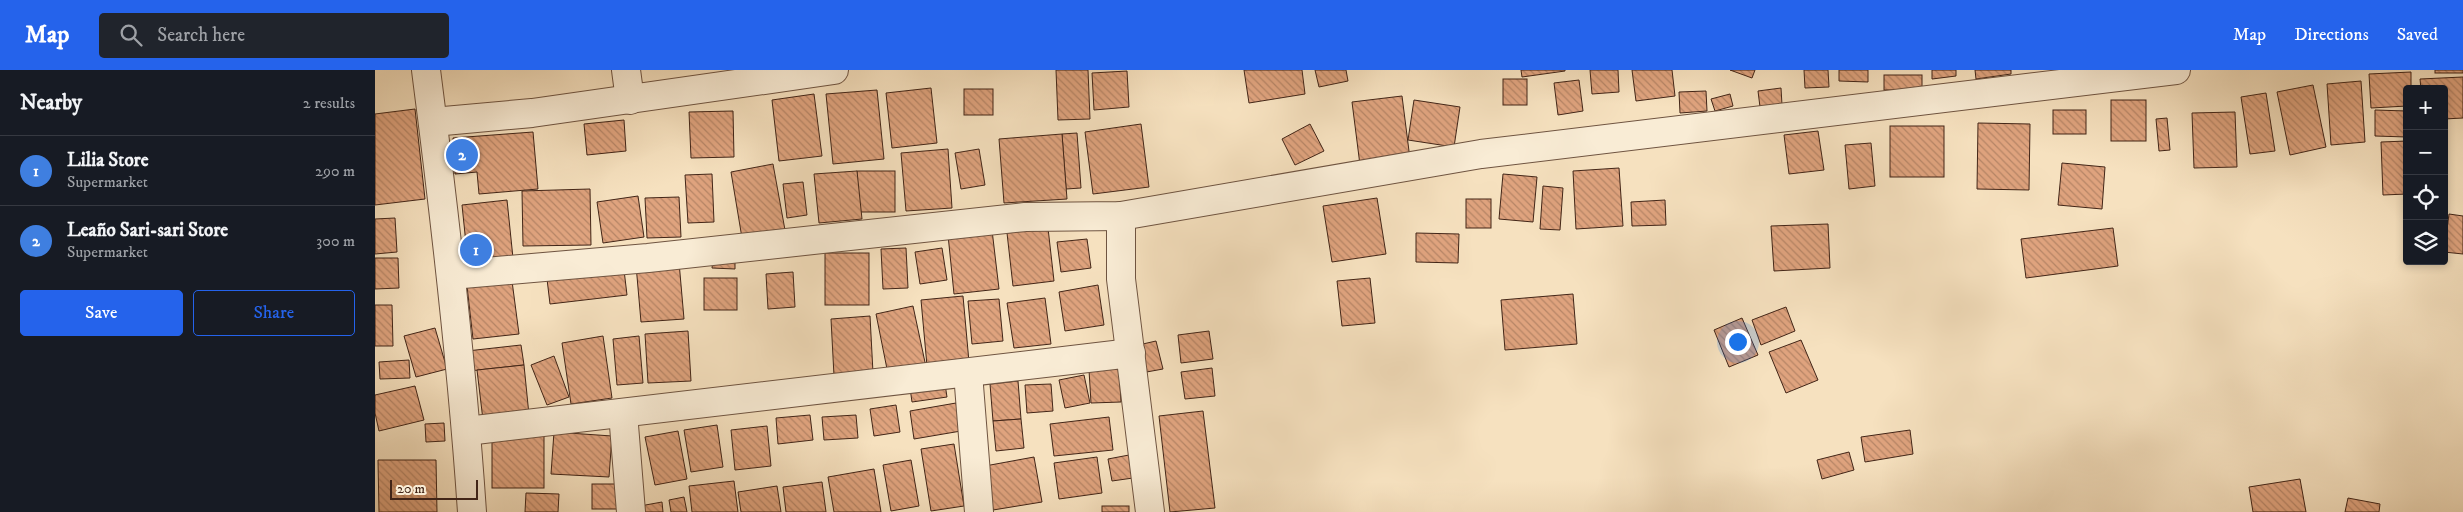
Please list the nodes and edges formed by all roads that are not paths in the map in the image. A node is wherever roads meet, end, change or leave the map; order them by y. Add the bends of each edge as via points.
1 (426, 70) edge
2 (626, 70) edge
3 (829, 70) edge
4 (2175, 70) edge
5 (630, 100) junction
6 (433, 122) junction
7 (1121, 216) junction
8 (451, 275) junction
9 (1131, 353) junction
10 (968, 374) junction
11 (623, 413) junction
12 (467, 431) junction
13 (472, 512) edge
14 (631, 512) edge
15 (979, 512) edge
16 (1150, 512) edge

1 - 6 street
2 - 5 street
3 - 5 street
4 - 7 street via 1481,154
5 - 6 street
6 - 8 street
7 - 8 street via 1025,217 649,258
7 - 9 street via 1121,279
8 - 12 street
9 - 10 street
9 - 16 street
10 - 11 street
10 - 15 street
11 - 12 street
11 - 14 street
12 - 13 street

